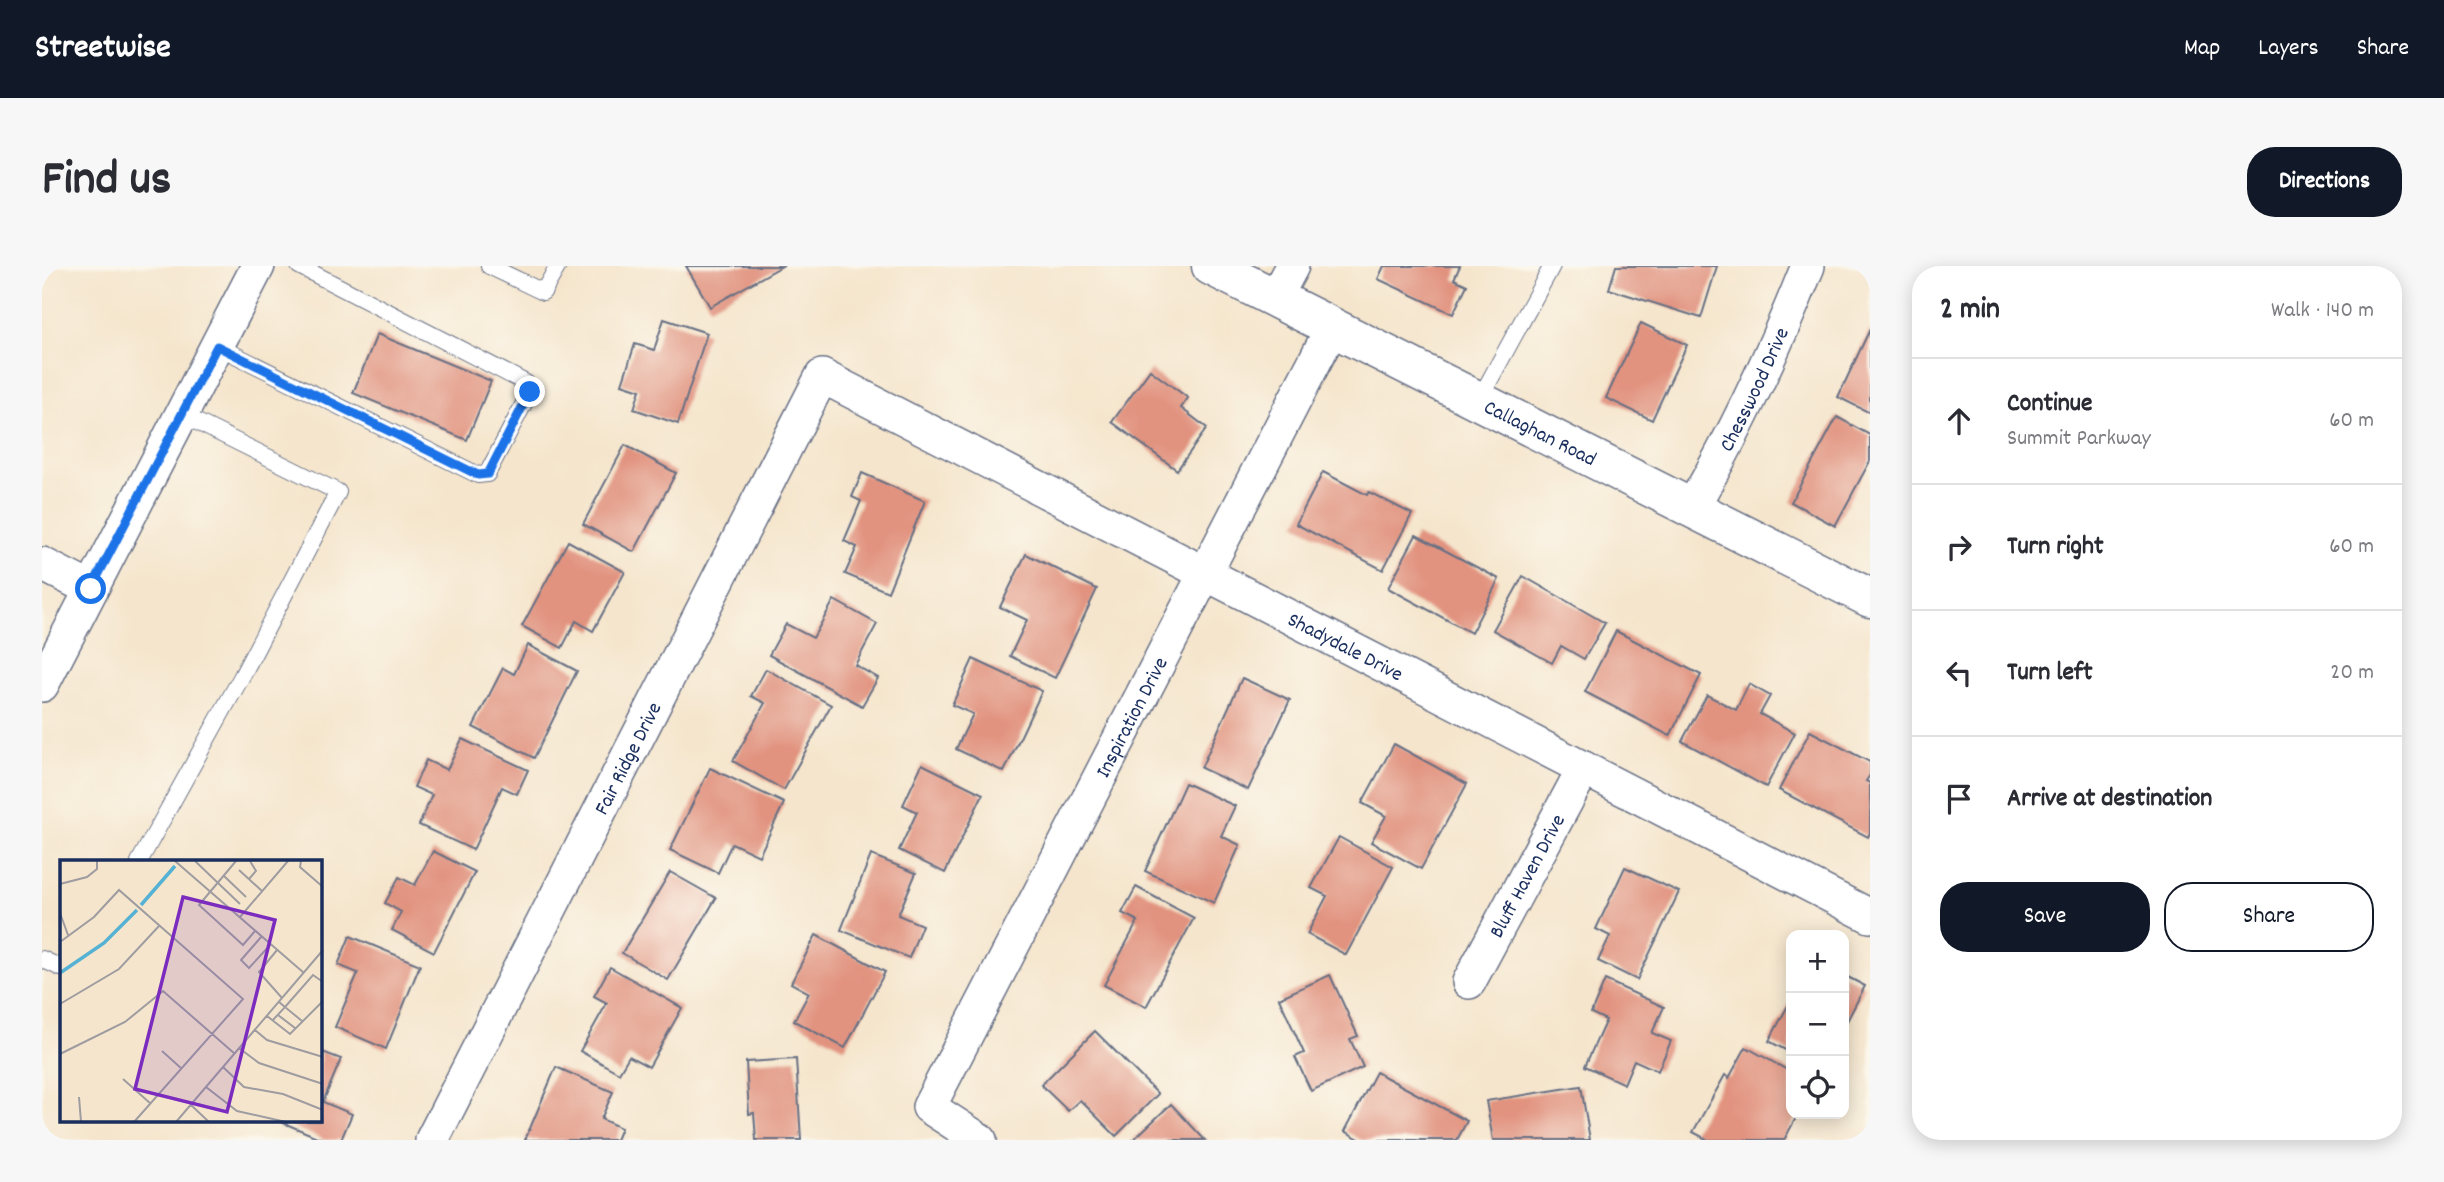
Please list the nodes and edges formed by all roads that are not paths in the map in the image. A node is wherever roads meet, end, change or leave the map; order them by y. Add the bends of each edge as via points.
1 (258, 266) edge
2 (299, 266) edge
3 (489, 266) edge
4 (558, 266) edge
5 (1211, 266) edge
6 (1552, 266) edge
7 (1808, 266) edge
8 (1283, 282) edge
9 (1333, 327) junction
10 (217, 346) junction
11 (822, 376) joint
12 (1479, 400) junction
13 (181, 414) junction
14 (1692, 507) junction
15 (42, 564) edge
16 (1205, 574) junction
17 (91, 589) junction
18 (1870, 598) edge
19 (42, 685) edge
20 (1584, 768) junction
21 (140, 860) edge
22 (1870, 916) edge
23 (42, 959) edge
24 (60, 968) edge
25 (1469, 982) dead end
26 (432, 1140) edge
27 (980, 1140) edge

1 - 10 street
2 - 10 lane via 526,383 530,392 488,474 478,475
3 - 4 lane via 543,292
5 - 8 main road, Callaghan Road
6 - 12 lane
7 - 14 street, Chesswood Drive via 1717,466
8 - 9 main road, Callaghan Road
9 - 12 main road, Callaghan Road
9 - 16 street, Inspiration Drive
10 - 13 street
11 - 16 street, Shadydale Drive
11 - 26 street, Fair Ridge Drive
12 - 14 main road, Callaghan Road
13 - 17 street
13 - 21 lane via 338,492
14 - 18 main road, Callaghan Road
15 - 17 street
16 - 20 street, Shadydale Drive
16 - 27 street, Inspiration Drive via 929,1107
17 - 19 street
20 - 22 street, Shadydale Drive
20 - 25 street, Bluff Haven Drive
23 - 24 lane

